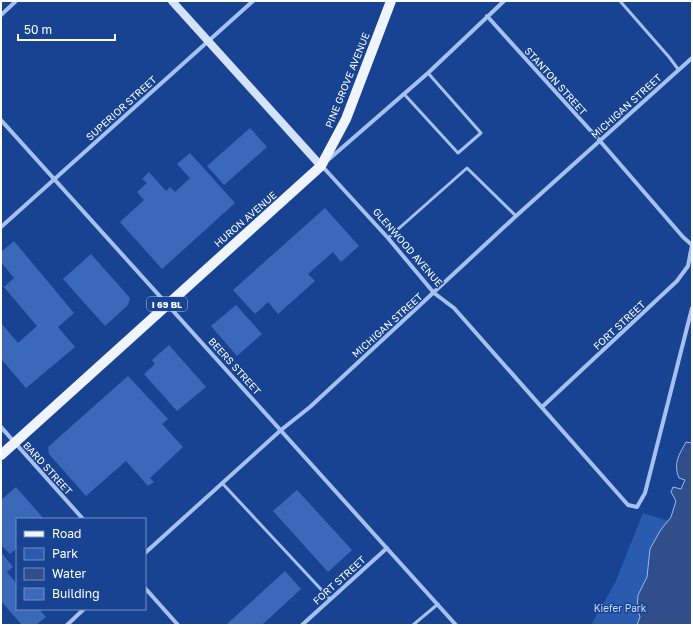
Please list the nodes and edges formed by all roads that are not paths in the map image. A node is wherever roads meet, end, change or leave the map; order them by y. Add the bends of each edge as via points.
1 (16, 1) edge
2 (172, 1) edge
3 (253, 1) edge
4 (391, 1) edge
5 (504, 1) edge
6 (620, 1) edge
7 (1, 15) edge
8 (487, 16) junction
9 (209, 41) junction
10 (692, 58) edge
11 (678, 69) junction
12 (428, 73) junction
13 (404, 94) junction
14 (1, 120) edge
15 (600, 141) junction
16 (321, 166) junction
17 (55, 179) junction
18 (516, 216) junction
19 (1, 227) edge
20 (388, 238) junction
21 (692, 245) edge
22 (434, 293) junction
23 (168, 303) junction
24 (692, 308) edge
25 (542, 407) junction
26 (1, 427) edge
27 (282, 430) junction
28 (15, 442) junction
29 (1, 454) edge
30 (222, 483) junction
31 (82, 518) edge
32 (388, 548) junction
33 (146, 552) edge
34 (146, 589) edge
35 (330, 599) junction
36 (438, 604) junction
37 (83, 610) edge
38 (67, 625) edge
39 (178, 625) edge
40 (302, 625) edge
41 (413, 625) edge
42 (456, 625) edge

1 - 7 street
2 - 9 street, GLENWOOD AVENUE
3 - 9 street, SUPERIOR STREET
4 - 16 main road, PINE GROVE AVENUE / I 69 BL via 346,119
5 - 8 street, HURON AVENUE
6 - 11 lane via 670,56
8 - 12 street, HURON AVENUE
8 - 15 street, STANTON STREET
9 - 16 street, GLENWOOD AVENUE
9 - 17 street, SUPERIOR STREET
10 - 11 street, MICHIGAN STREET
11 - 15 street, MICHIGAN STREET
12 - 13 street, HURON AVENUE
12 - 13 lane via 481,133 464,148 458,153
13 - 16 street, HURON AVENUE
14 - 17 street, BEERS STREET
15 - 18 street, MICHIGAN STREET
15 - 21 street, STANTON STREET
16 - 20 street, GLENWOOD AVENUE
16 - 23 main road, HURON AVENUE / I 69 BL
17 - 19 street, SUPERIOR STREET
17 - 23 street, BEERS STREET
18 - 20 lane via 467,168
18 - 22 street, MICHIGAN STREET
20 - 22 street, GLENWOOD AVENUE
21 - 25 street, FORT STREET via 688,266 677,282
22 - 25 street, GLENWOOD AVENUE via 454,308
22 - 27 street, MICHIGAN STREET
23 - 27 street, BEERS STREET
23 - 28 main road, HURON AVENUE / I 69 BL
24 - 25 street, GLENWOOD AVENUE via 646,493 637,508 628,505
26 - 28 street, BARD STREET
27 - 30 street, MICHIGAN STREET
27 - 32 street, BEERS STREET
28 - 29 main road, HURON AVENUE / I 69 BL
28 - 31 street, BARD STREET
30 - 33 street, MICHIGAN STREET
30 - 35 lane
32 - 35 street, FORT STREET
32 - 36 street, BEERS STREET
34 - 39 street
35 - 40 street, FORT STREET
36 - 41 lane
36 - 42 street, BEERS STREET
37 - 38 street

